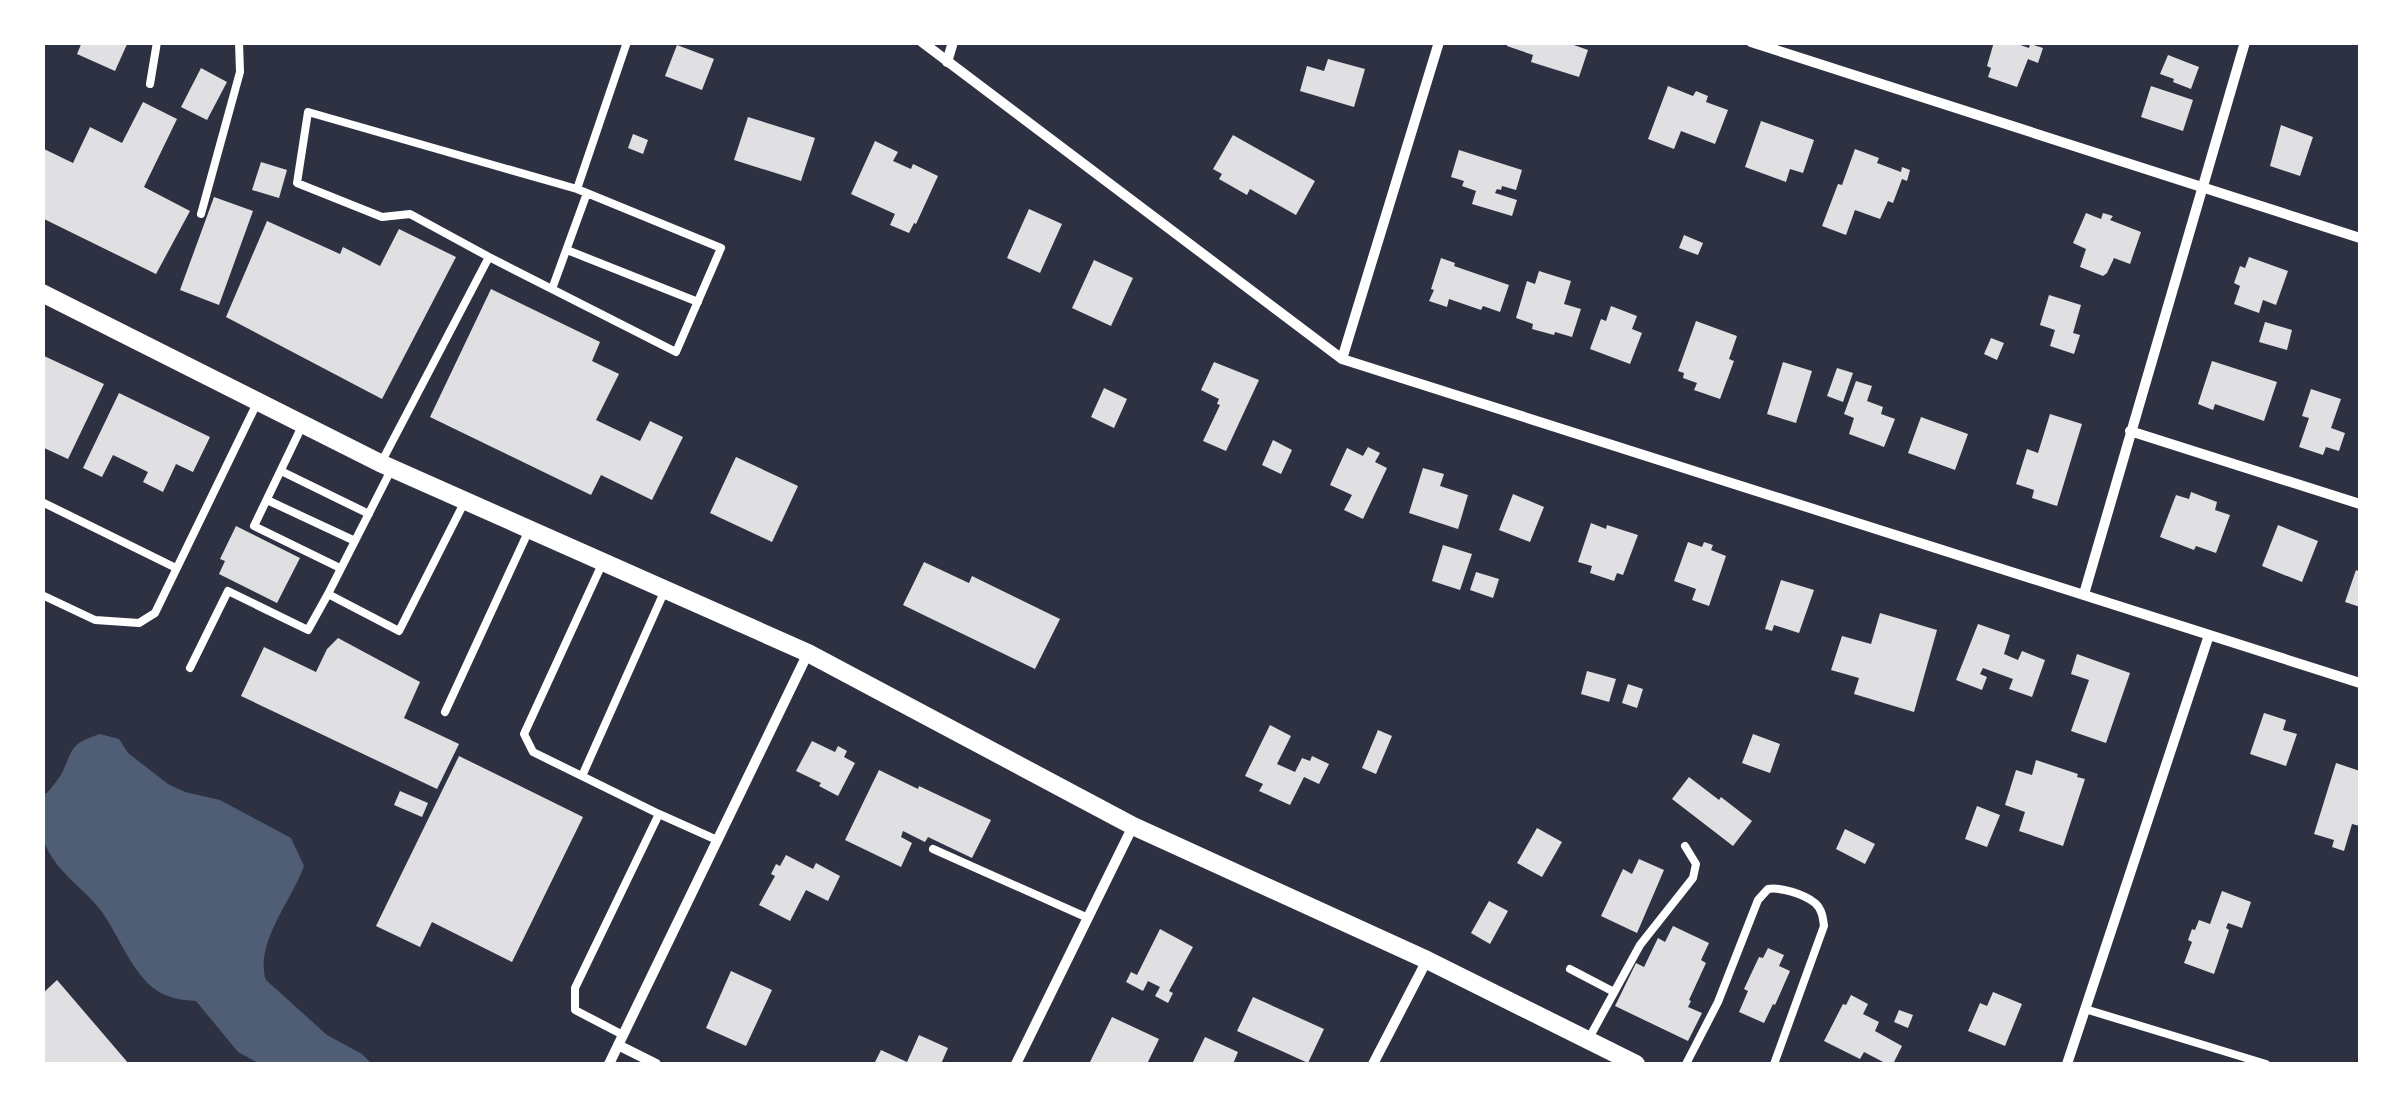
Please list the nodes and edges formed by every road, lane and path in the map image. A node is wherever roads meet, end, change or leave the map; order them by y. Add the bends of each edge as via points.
1 (157, 42) edge
2 (239, 42) edge
3 (627, 42) edge
4 (922, 42) edge
5 (953, 42) edge
6 (1439, 42) edge
7 (1751, 42) edge
8 (2245, 42) edge
9 (947, 62) junction
10 (150, 84) dead end
11 (2201, 186) junction
12 (577, 189) junction
13 (587, 194) junction
14 (200, 214) dead end
15 (2360, 238) edge
16 (567, 250) junction
17 (488, 257) junction
18 (552, 289) junction
19 (42, 292) edge
20 (698, 302) junction
21 (1342, 359) junction
22 (258, 401) junction
23 (303, 424) junction
24 (2130, 430) junction
25 (386, 466) junction
26 (281, 470) junction
27 (267, 500) junction
28 (465, 500) junction
29 (42, 502) edge
30 (2360, 504) edge
31 (368, 514) junction
32 (530, 529) junction
33 (354, 541) junction
34 (603, 562) junction
35 (176, 568) junction
36 (340, 568) junction
37 (665, 590) junction
38 (328, 594) junction
39 (2084, 594) junction
40 (42, 595) edge
41 (2209, 635) junction
42 (808, 653) junction
43 (190, 668) dead end
44 (2360, 684) edge
45 (445, 712) dead end
46 (582, 776) junction
47 (660, 814) junction
48 (1133, 826) junction
49 (718, 840) junction
50 (1685, 846) dead end
51 (933, 849) dead end
52 (1088, 918) junction
53 (1427, 960) junction
54 (1570, 969) dead end
55 (1614, 992) junction
56 (2085, 1009) junction
57 (621, 1040) junction
58 (1588, 1040) junction
59 (609, 1064) edge
60 (656, 1064) edge
61 (1016, 1064) edge
62 (1373, 1064) edge
63 (1636, 1064) edge
64 (1686, 1064) edge
65 (1774, 1064) edge
66 (2067, 1064) edge
67 (2266, 1064) edge

1 - 10 lane
2 - 14 lane via 240,72
3 - 12 lane
4 - 9 street
5 - 9 street
6 - 21 street
7 - 11 street
8 - 11 street
9 - 21 street
11 - 15 street
11 - 24 street
12 - 13 lane
12 - 17 lane via 308,112 298,182 382,217 410,214
13 - 16 lane
13 - 20 lane via 722,248
16 - 18 lane
16 - 20 lane
17 - 18 lane
17 - 25 lane
18 - 20 lane via 676,352
19 - 22 street
21 - 39 street
22 - 23 street
22 - 35 lane
23 - 25 street
23 - 26 lane
24 - 30 street
24 - 39 street
25 - 28 street
25 - 31 lane
26 - 27 lane
26 - 31 lane
27 - 33 lane
27 - 36 lane via 254,526
28 - 32 street
28 - 38 lane via 399,631
29 - 35 lane
31 - 33 lane
32 - 34 street
32 - 45 lane
33 - 36 lane
34 - 37 street
34 - 46 lane via 524,734 533,752
35 - 40 lane via 155,613 139,623 95,620
36 - 38 lane
37 - 42 street
37 - 46 lane
38 - 43 lane via 308,630 228,591
39 - 41 street
41 - 44 street
41 - 56 street
42 - 48 street
42 - 49 street
46 - 47 lane
47 - 49 lane
47 - 57 lane via 576,988 575,1010
48 - 52 street
48 - 53 street
49 - 57 street
50 - 55 lane via 1696,864 1692,878 1640,945
51 - 52 lane
52 - 61 street
53 - 58 street
53 - 62 street
54 - 55 lane
55 - 58 lane
56 - 66 street
56 - 67 lane
57 - 59 street
57 - 60 street
58 - 63 street
64 - 65 lane via 1758,900 1778,887 1814,902 1824,926

